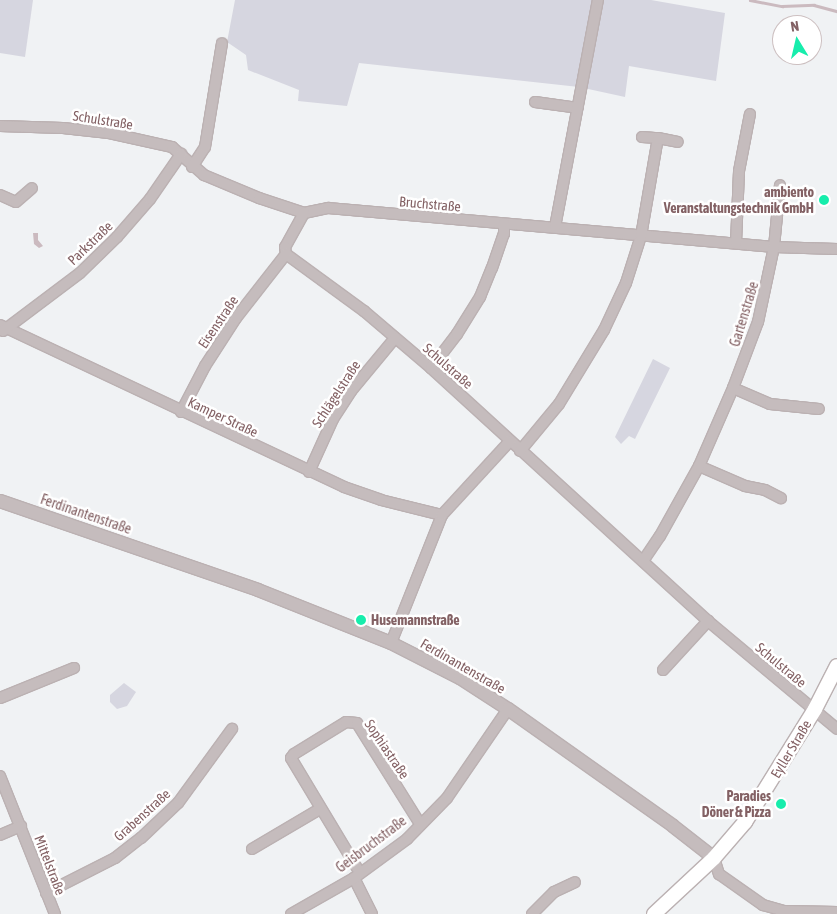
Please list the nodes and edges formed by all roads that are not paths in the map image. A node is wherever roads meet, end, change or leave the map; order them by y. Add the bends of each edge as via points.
1 (598, 0) edge
2 (222, 43) dead end
3 (535, 102) dead end
4 (578, 108) junction
5 (750, 114) dead end
6 (0, 126) edge
7 (642, 137) dead end
8 (658, 138) junction
9 (678, 142) dead end
10 (181, 154) junction
11 (192, 167) junction
12 (780, 185) dead end
13 (32, 188) dead end
14 (0, 195) edge
15 (304, 212) junction
16 (504, 224) junction
17 (555, 227) junction
18 (641, 236) junction
19 (736, 243) junction
20 (774, 247) junction
21 (837, 249) edge
22 (286, 254) junction
23 (3, 329) edge
24 (395, 338) junction
25 (431, 368) junction
26 (734, 388) junction
27 (819, 409) dead end
28 (181, 412) junction
29 (510, 441) junction
30 (520, 451) junction
31 (699, 466) junction
32 (309, 472) junction
33 (781, 498) dead end
34 (0, 501) edge
35 (442, 515) junction
36 (643, 561) junction
37 (708, 621) junction
38 (391, 642) junction
39 (837, 666) edge
40 (74, 668) dead end
41 (663, 670) dead end
42 (0, 698) edge
43 (508, 708) junction
44 (815, 709) junction
45 (232, 729) dead end
46 (837, 729) edge
47 (0, 776) edge
48 (320, 809) junction
49 (420, 824) junction
50 (21, 826) junction
51 (0, 835) edge
52 (252, 850) dead end
53 (714, 858) junction
54 (357, 875) junction
55 (575, 882) dead end
56 (46, 893) junction
57 (837, 912) edge
58 (55, 914) edge
59 (291, 914) edge
60 (372, 914) edge
61 (532, 914) edge
62 (654, 914) edge

1 - 4 street
2 - 11 street via 205,147
3 - 4 street
4 - 17 street
5 - 19 street via 739,171
6 - 10 street, Schulstraße via 109,133 172,147
7 - 8 street
8 - 9 street
8 - 18 street
10 - 11 street, Schulstraße
10 - 23 street, Parkstraße via 150,199 118,237 80,273
11 - 15 street, Schulstraße via 259,198
12 - 20 street
13 - 14 street via 16,202
15 - 16 street, Bruchstraße via 328,208
15 - 22 street via 284,247
16 - 17 street, Bruchstraße
16 - 25 street via 504,234 480,297
17 - 18 street, Bruchstraße
18 - 19 street, Bruchstraße
18 - 30 street via 626,283 604,330 559,404
19 - 20 street, Bruchstraße
20 - 21 street, Bruchstraße
20 - 26 street, Gartenstraße via 758,322
22 - 24 street, Schulstraße
22 - 28 street, Eisenstraße via 236,318 205,366
23 - 28 street, Kamper Straße
24 - 25 street, Schulstraße
24 - 32 street, Schlägelstraße via 351,391 333,420
25 - 29 street, Schulstraße
26 - 27 street via 770,404
26 - 31 street, Gartenstraße
28 - 32 street, Kamper Straße
29 - 30 street, Schulstraße
29 - 35 street
30 - 36 street, Schulstraße
31 - 33 street
31 - 36 street, Gartenstraße
32 - 35 street, Kamper Straße via 380,500
34 - 38 street, Ferdinantenstraße via 258,590
35 - 38 street
36 - 37 street, Schulstraße
37 - 41 street
37 - 44 street, Schulstraße
38 - 43 street, Ferdinantenstraße via 460,678
39 - 44 main road, Eyller Straße
40 - 42 street
43 - 49 street, Geisbruchstraße via 447,798
43 - 53 street, Ferdinantenstraße
44 - 46 street, Schulstraße
44 - 53 main road, Eyller Straße via 745,822
45 - 56 street, Grabenstraße via 178,803 148,831 115,858
47 - 50 street, Mittelstraße
48 - 49 street, Sophiastraße via 291,758 346,722 356,723
48 - 52 street
48 - 54 street, Sophiastraße
49 - 54 street, Geisbruchstraße via 407,839
50 - 51 street, Mittelstraße
50 - 56 street, Mittelstraße
53 - 57 street, Ferdinantenstraße via 719,874 763,906 784,911
53 - 62 main road, Eyller Straße
54 - 59 street, Geisbruchstraße
54 - 60 street, Sophiastraße
55 - 61 street via 554,892
56 - 58 street, Mittelstraße

